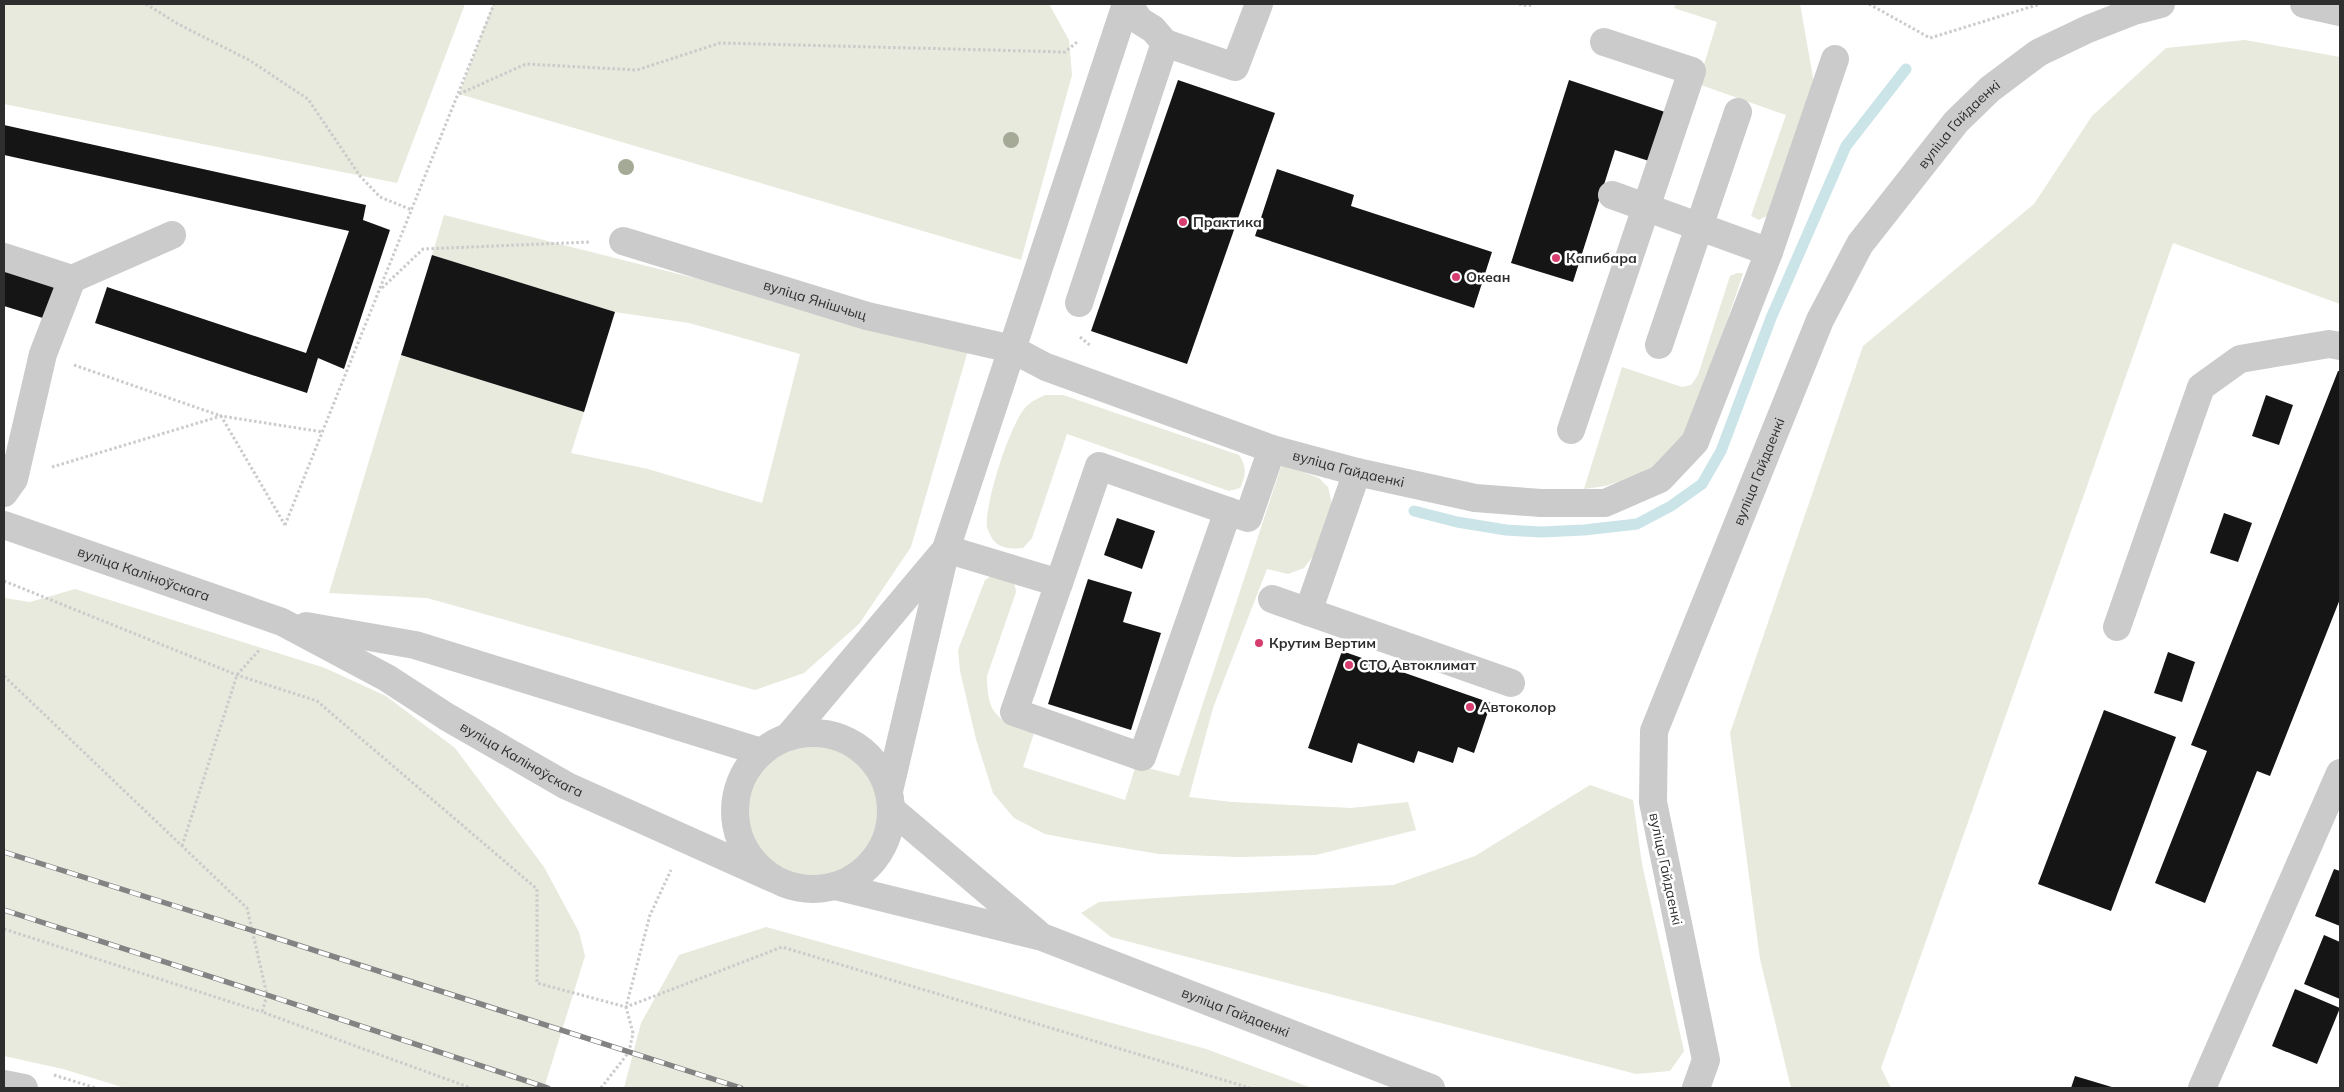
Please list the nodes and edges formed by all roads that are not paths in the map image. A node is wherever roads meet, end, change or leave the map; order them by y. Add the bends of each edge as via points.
1 (1127, 4) edge
2 (1259, 4) edge
3 (2161, 4) edge
4 (2304, 4) edge
5 (2340, 12) edge
6 (1604, 42) dead end
7 (1165, 43) junction
8 (1835, 60) dead end
9 (1738, 112) dead end
10 (1612, 196) dead end
11 (1646, 208) junction
12 (1700, 227) junction
13 (172, 235) dead end
14 (623, 241) road end
15 (1769, 252) junction
16 (4, 257) edge
17 (72, 279) junction
18 (1079, 303) dead end
19 (1659, 345) dead end
20 (2340, 346) edge
21 (1012, 349) junction
22 (1571, 430) dead end
23 (1272, 449) junction
24 (1357, 472) junction
25 (9, 486) edge
26 (1228, 511) junction
27 (4, 525) edge
28 (946, 549) junction
29 (1059, 582) junction
30 (1272, 598) dead end
31 (1308, 612) junction
32 (282, 622) junction
33 (2117, 627) dead end
34 (1511, 684) dead end
35 (789, 736) junction
36 (761, 752) junction
37 (2340, 773) edge
38 (891, 801) junction
39 (772, 878) junction
40 (835, 886) junction
41 (1042, 937) junction
42 (4, 1084) edge
43 (24, 1088) edge
44 (1431, 1088) edge
45 (1696, 1088) edge
46 (2202, 1088) edge

1 - 7 street via 1140,21 1153,29
1 - 21 street
2 - 7 street via 1235,67
3 - 45 street, вуліца Гайдаенкі via 2088,28 2038,53 1990,89 1956,122 1860,244 1820,320 1654,731 1652,802 1706,1060
4 - 5 street
6 - 11 street via 1692,71
7 - 18 street
8 - 15 street, вуліца Гайдаенкі
9 - 12 street
10 - 11 street
11 - 12 street
11 - 22 street
12 - 15 street
12 - 19 street
13 - 17 street
14 - 21 street, вуліца Янішчыц via 867,316
15 - 24 street, вуліца Гайдаенкі via 1695,442 1660,479 1604,503 1541,503 1475,498
16 - 17 street
17 - 25 street via 43,354
20 - 33 street via 2328,344 2240,359 2201,387
21 - 23 street, вуліца Гайдаенкі via 1046,367
21 - 28 street
23 - 24 street, вуліца Гайдаенкі
23 - 26 street via 1248,518
24 - 31 street
26 - 29 street via 1099,466
26 - 29 street via 1142,757 1014,712
27 - 32 street, вуліца Каліноўскага
28 - 29 street
28 - 35 street
28 - 38 street
30 - 31 street
31 - 34 street
32 - 36 street, вуліца Каліноўскага via 416,645
32 - 39 street, вуліца Каліноўскага via 387,678 447,717 567,786
35 - 36 street, вуліца Каліноўскага
35 - 38 street, вуліца Каліноўскага via 817,732 855,744 882,773
36 - 39 street, вуліца Каліноўскага via 747,767 739,786 736,826 743,847 755,864
37 - 46 street
38 - 40 street, вуліца Каліноўскага via 890,830 882,848 871,864 854,878
38 - 41 street, вуліца Гайдаенкі
39 - 40 street, вуліца Каліноўскага via 813,889
40 - 41 street, вуліца Гайдаенкі
41 - 44 street, вуліца Гайдаенкі
42 - 43 street

